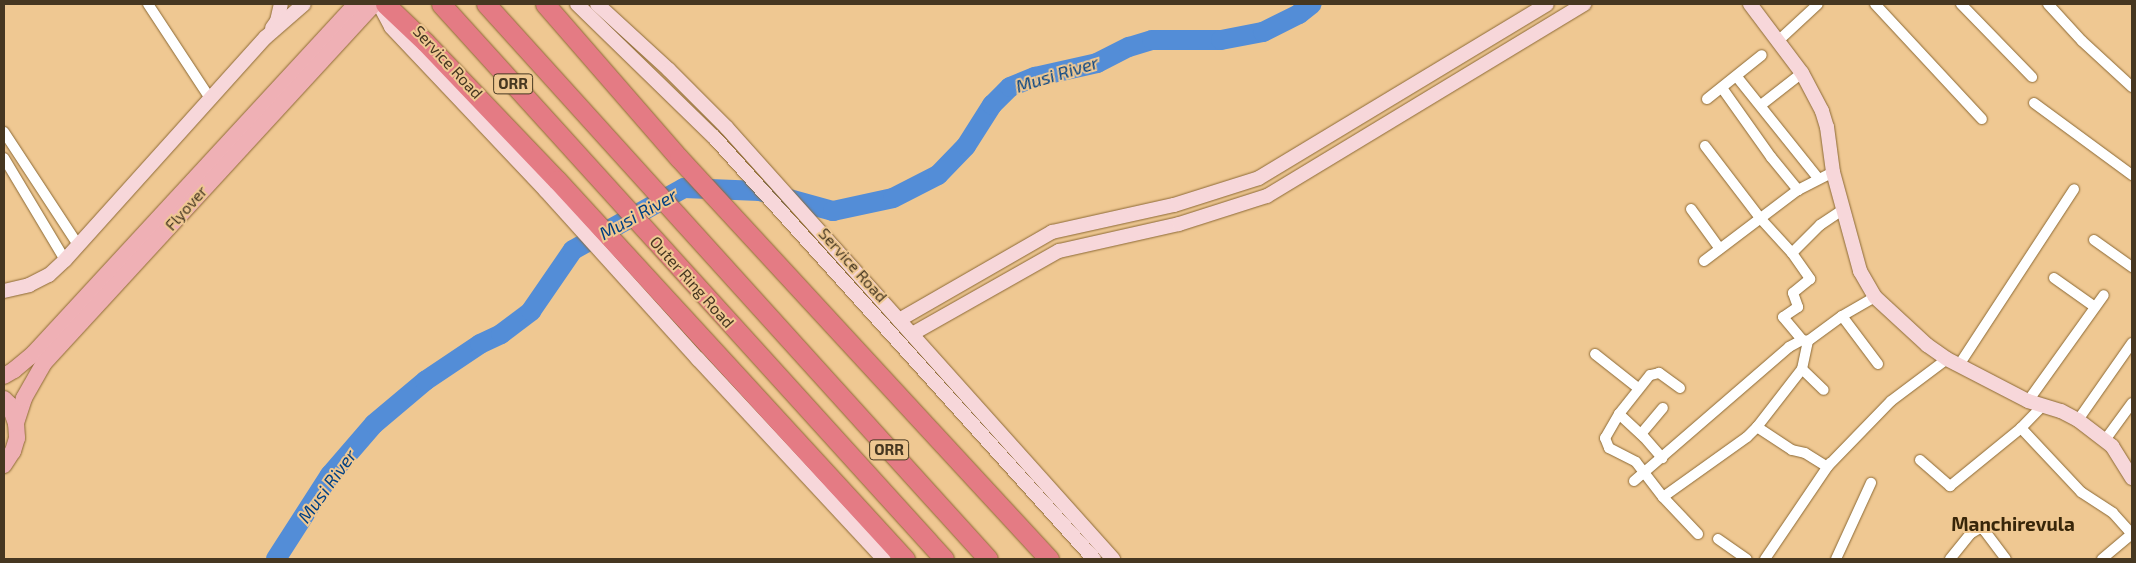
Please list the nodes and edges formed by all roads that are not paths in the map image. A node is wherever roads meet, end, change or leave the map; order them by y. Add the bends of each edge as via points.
1 (148, 4) edge
2 (281, 4) edge
3 (304, 4) edge
4 (356, 4) edge
5 (374, 4) edge
6 (379, 4) edge
7 (385, 4) edge
8 (441, 4) edge
9 (486, 4) edge
10 (545, 4) edge
11 (577, 4) edge
12 (597, 4) edge
13 (1547, 4) edge
14 (1584, 4) edge
15 (1818, 4) edge
16 (1875, 4) edge
17 (1961, 4) edge
18 (2048, 4) edge
19 (1752, 5) edge
20 (266, 37) junction
21 (1778, 41) junction
22 (1762, 56) dead end
23 (1802, 73) junction
24 (1737, 77) junction
25 (2032, 77) dead end
26 (2132, 87) edge
27 (1722, 88) junction
28 (1708, 98) dead end
29 (211, 100) junction
30 (2034, 103) dead end
31 (1761, 105) junction
32 (1982, 119) dead end
33 (4, 132) edge
34 (1705, 146) dead end
35 (4, 158) edge
36 (1833, 172) junction
37 (2132, 175) edge
38 (1818, 178) junction
39 (552, 186) junction
40 (2074, 189) dead end
41 (1798, 190) junction
42 (1691, 209) dead end
43 (1844, 210) junction
44 (1760, 218) junction
45 (2094, 240) dead end
46 (79, 246) junction
47 (1720, 249) junction
48 (1792, 254) junction
49 (65, 260) junction
50 (1704, 261) dead end
51 (2132, 268) edge
52 (2054, 278) dead end
53 (4, 291) edge
54 (2104, 295) dead end
55 (1875, 297) junction
56 (2095, 307) junction
57 (1842, 316) junction
58 (900, 320) junction
59 (912, 334) junction
60 (1805, 341) junction
61 (2132, 343) edge
62 (1595, 354) dead end
63 (39, 358) junction
64 (1953, 362) junction
65 (1878, 364) dead end
66 (1802, 369) junction
67 (4, 376) edge
68 (1638, 388) junction
69 (1680, 388) dead end
70 (1824, 390) dead end
71 (4, 399) edge
72 (2028, 401) junction
73 (2132, 403) edge
74 (2042, 406) junction
75 (1663, 408) dead end
76 (1619, 414) junction
77 (2078, 420) junction
78 (16, 423) junction
79 (1757, 427) junction
80 (2021, 428) junction
81 (1641, 434) junction
82 (2105, 440) junction
83 (1845, 443) dead end
84 (1662, 458) junction
85 (1920, 460) dead end
86 (4, 465) edge
87 (1827, 467) junction
88 (1644, 473) junction
89 (2132, 478) edge
90 (1634, 481) dead end
91 (1871, 483) dead end
92 (1663, 497) junction
93 (1698, 534) dead end
94 (2132, 534) edge
95 (1718, 540) dead end
96 (884, 559) edge
97 (905, 559) edge
98 (944, 559) edge
99 (988, 559) edge
100 (1050, 559) edge
101 (1094, 559) edge
102 (1113, 559) edge
103 (1747, 559) edge
104 (1764, 559) edge
105 (1836, 559) edge
106 (1950, 559) edge
107 (2006, 559) edge
108 (2102, 559) edge

1 - 29 street
2 - 20 main road via 277,21
3 - 20 main road
4 - 63 main road, Flyover
5 - 63 main road, Flyover
6 - 39 main road, Service Road via 391,27
7 - 39 highway via 426,42
8 - 98 highway, Outer Ring Road / ORR
9 - 99 highway, Outer Ring Road / ORR
10 - 100 highway via 836,331
11 - 101 main road, Service Road via 714,137
12 - 58 main road, Service Road via 726,127
13 - 58 main road via 1259,178 1174,205 1052,232
14 - 59 main road via 1267,196 1179,224 1059,251
15 - 21 street
16 - 32 street
17 - 25 street
18 - 26 street
19 - 21 main road
20 - 29 main road
21 - 23 main road
22 - 24 street
23 - 31 street
23 - 36 main road via 1822,111
24 - 27 street
24 - 31 street
27 - 28 street
27 - 41 street
29 - 46 main road
30 - 37 street
31 - 38 street
33 - 46 street
34 - 44 street
35 - 49 street
36 - 38 street
36 - 43 main road
38 - 41 street
39 - 96 main road, Service Road via 698,359
39 - 97 highway via 664,296
40 - 64 street
41 - 44 street
42 - 47 street
43 - 48 street via 1820,226
43 - 55 main road via 1860,271
44 - 47 street
44 - 48 street
45 - 51 street
46 - 49 main road
47 - 50 street
48 - 60 street via 1810,278 1792,293 1798,307 1783,317
49 - 53 main road via 49,275 30,285
52 - 56 street
54 - 56 street
55 - 57 street
55 - 64 main road via 1927,345
56 - 72 street
57 - 60 street
57 - 65 street
58 - 59 main road, Service Road
59 - 102 main road, Service Road
60 - 66 street
60 - 84 street via 1789,346
61 - 77 street
62 - 68 street
63 - 67 main road, Flyover
63 - 78 main road, Flyover
64 - 72 main road
64 - 87 street via 1891,401
66 - 70 street
66 - 79 street
68 - 69 street via 1656,372
68 - 76 street
71 - 78 main road
72 - 74 main road
73 - 82 street
74 - 77 main road
74 - 80 street
75 - 81 street
76 - 81 street
76 - 88 street via 1606,434 1605,443 1636,462
77 - 82 main road
78 - 86 main road, Flyover via 17,438
79 - 87 street via 1792,450 1805,453
79 - 92 street
80 - 85 street via 1950,486
80 - 94 street via 2081,492 2113,513
81 - 84 street
82 - 89 main road
83 - 87 street
84 - 88 street
87 - 104 street
88 - 90 street
88 - 92 street
91 - 105 street
92 - 93 street
94 - 108 street
95 - 103 street
106 - 107 street via 1970,534 1980,528

